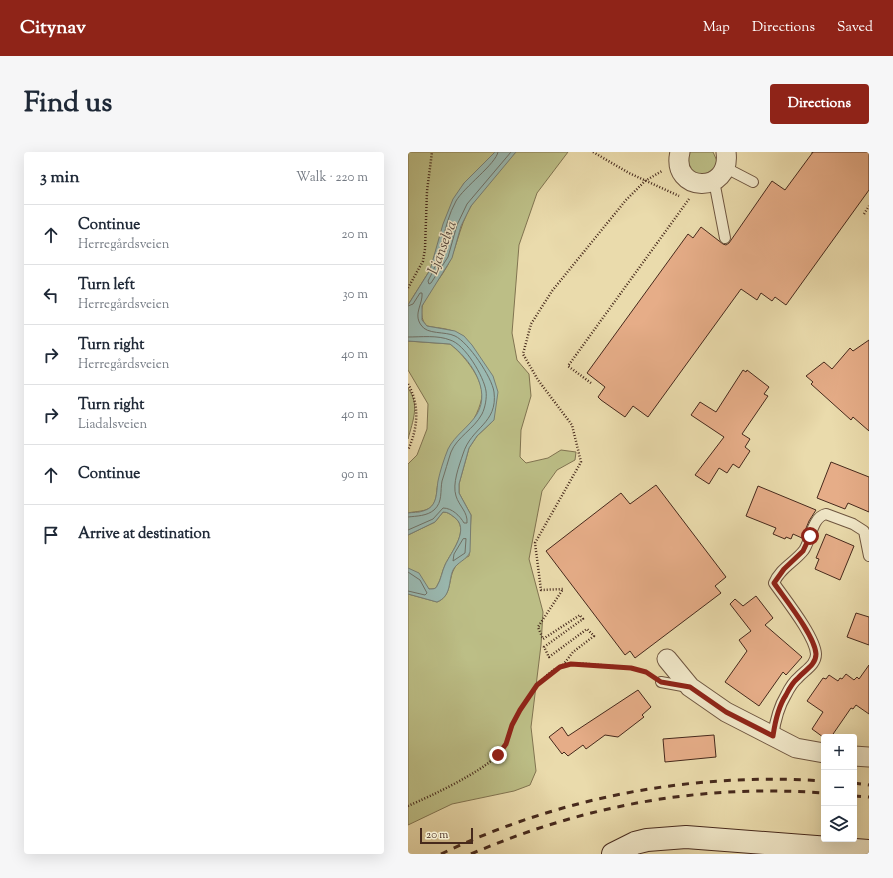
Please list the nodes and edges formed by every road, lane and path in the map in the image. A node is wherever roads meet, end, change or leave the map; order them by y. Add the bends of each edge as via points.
1 (432, 152) edge
2 (593, 152) edge
3 (679, 158) edge
4 (716, 171) edge
5 (646, 181) junction
6 (753, 182) dead end
7 (688, 201) junction
8 (869, 206) edge
9 (864, 214) dead end
10 (725, 238) dead end
11 (408, 288) edge
12 (590, 382) dead end
13 (408, 384) edge
14 (408, 450) edge
15 (869, 556) edge
16 (667, 659) dead end
17 (563, 665) junction
18 (661, 682) joint
19 (690, 687) junction
20 (773, 736) junction
21 (821, 752) edge
22 (857, 756) edge
23 (869, 757) edge
24 (408, 806) edge
25 (869, 851) edge
26 (613, 854) edge

1 - 11 path via 427,191 425,249 422,261
2 - 5 path
3 - 4 street via 682,173 689,181
3 - 5 path
4 - 6 lane
4 - 7 path
4 - 10 lane
5 - 7 path
5 - 17 path via 626,200 552,291 531,324 523,354 538,380 572,425 581,462 535,543 541,590 563,589 538,627 543,640 580,615 583,619 544,647 549,657 587,629 594,636 573,652
7 - 12 path via 568,366
8 - 9 path
13 - 14 path via 415,399 417,419
15 - 20 lane via 864,531 854,524 826,514 818,518 803,551 776,579 774,583 814,644 816,655 813,664 797,679 785,697 775,721
16 - 19 street
17 - 18 path via 631,668 646,672
17 - 24 path via 537,685 520,710 506,744 498,755 455,783
18 - 19 lane
19 - 20 street via 726,712
20 - 21 street via 796,748
22 - 23 street
25 - 26 street via 686,837 647,840

